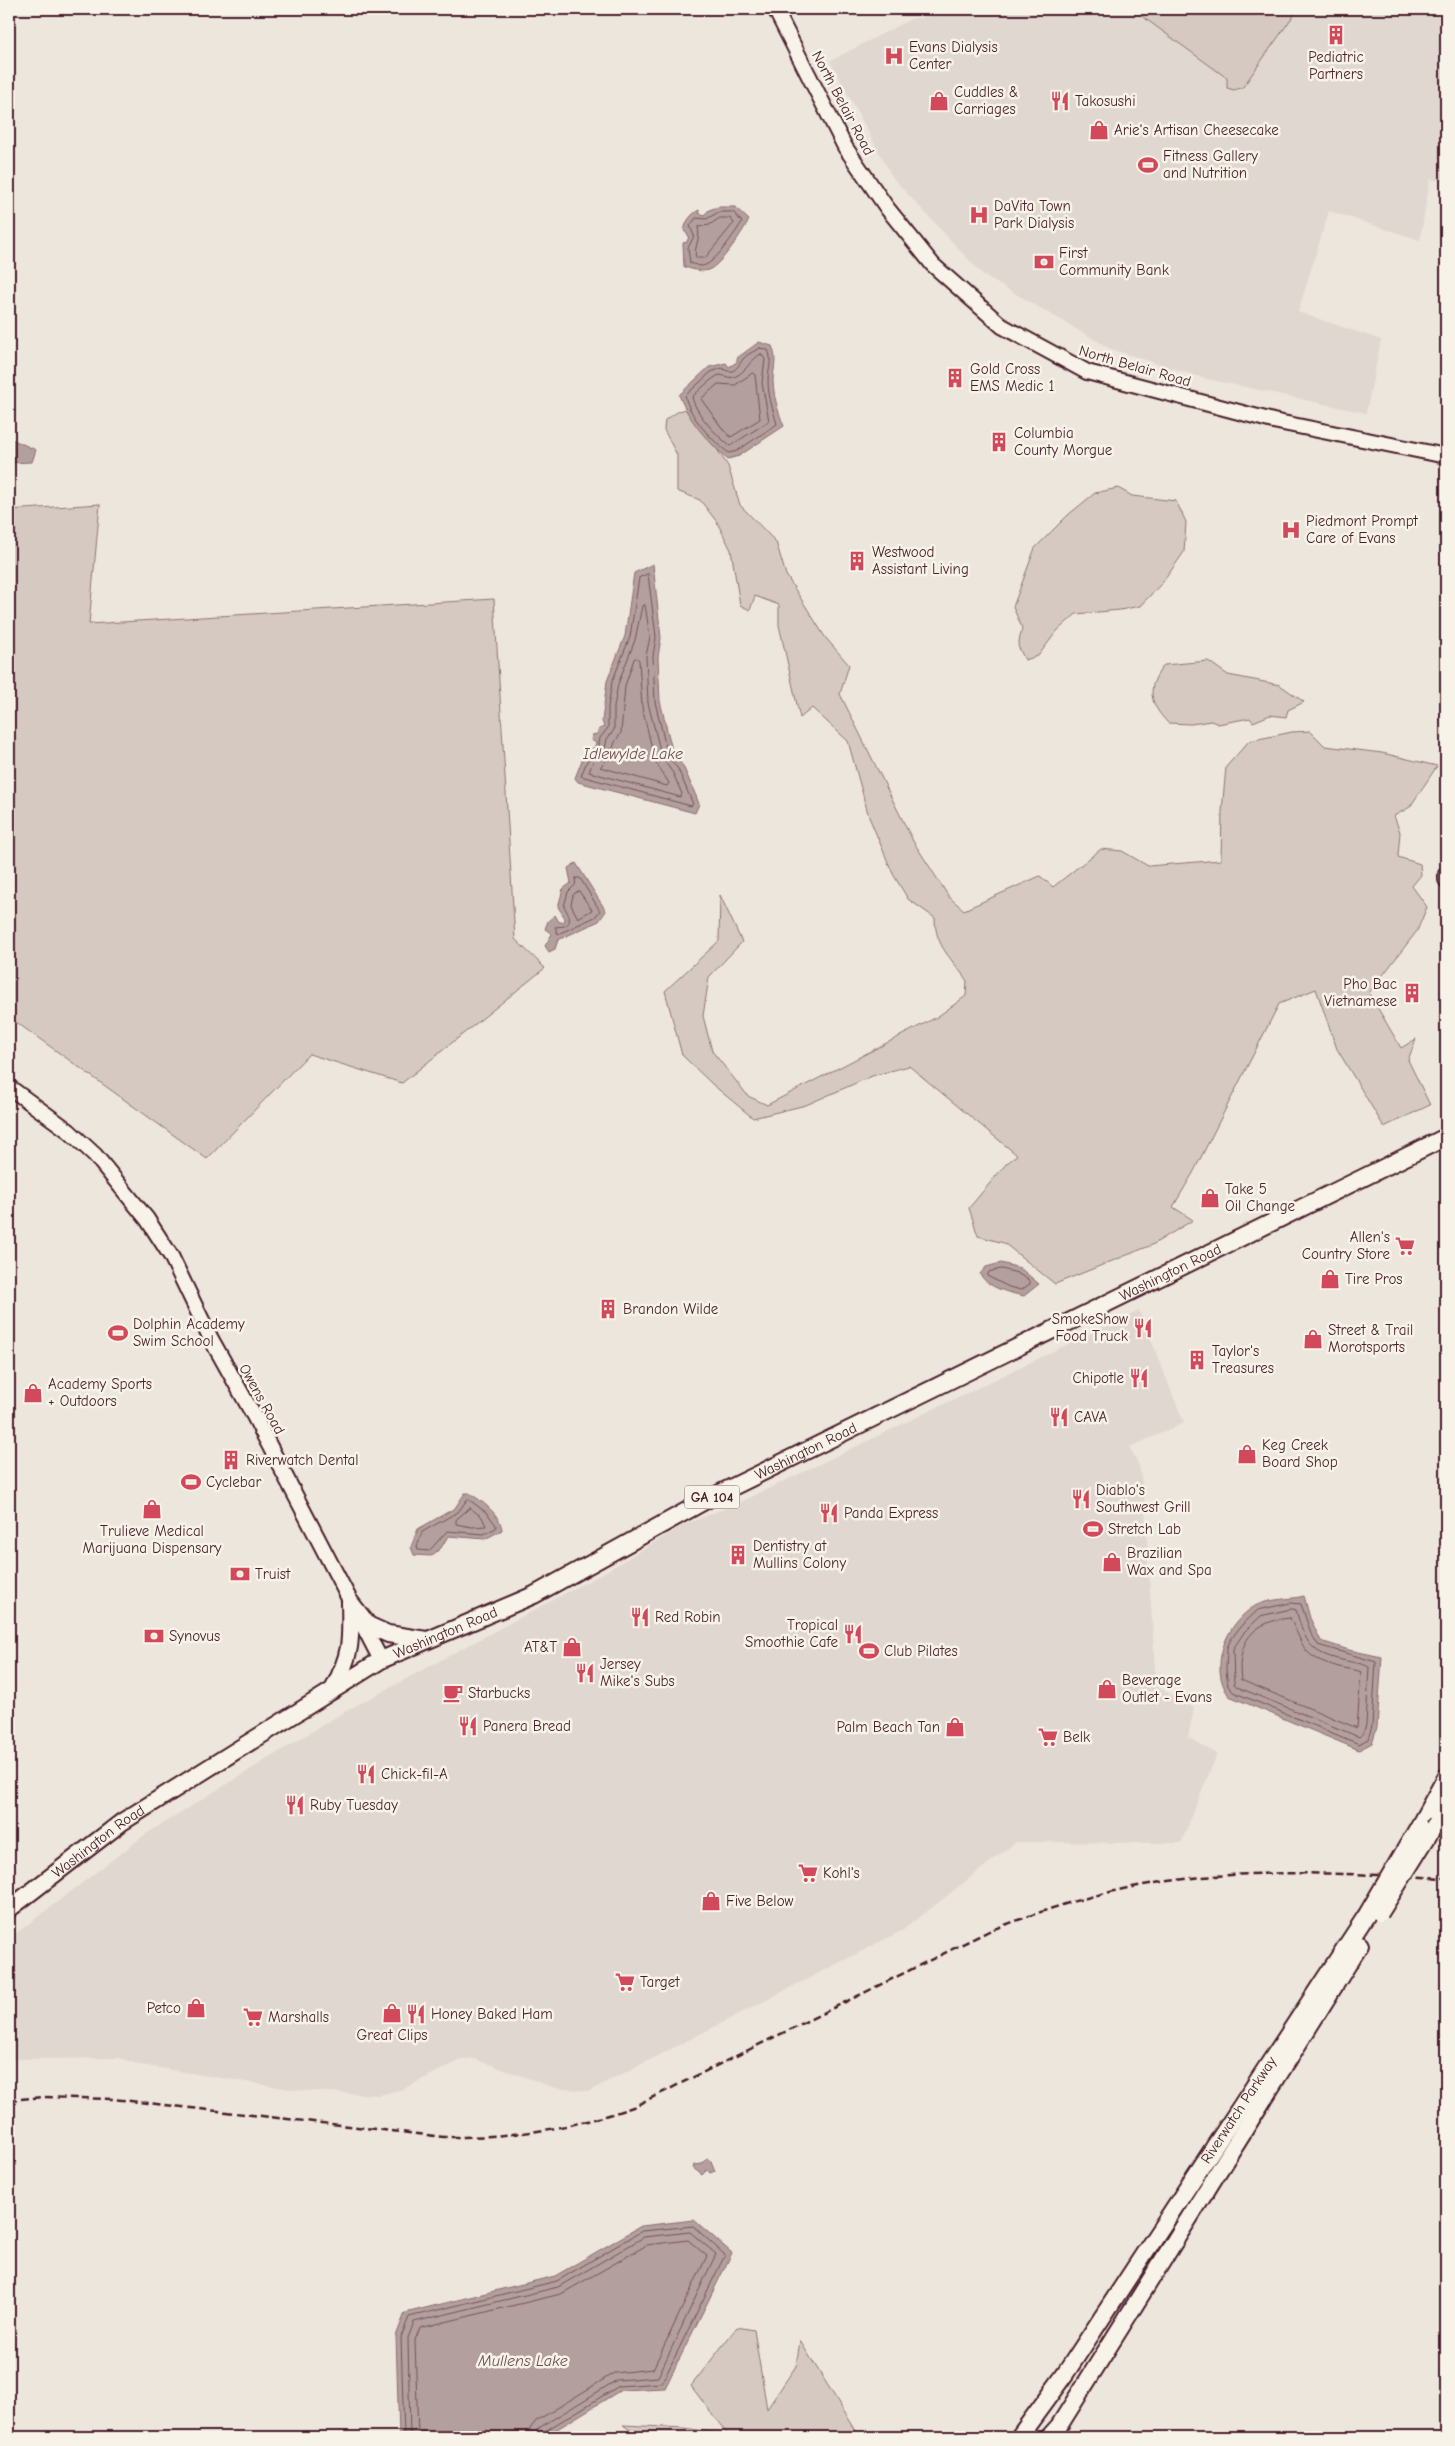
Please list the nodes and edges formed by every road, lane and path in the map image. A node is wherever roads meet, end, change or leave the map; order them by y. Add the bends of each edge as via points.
1 (775, 9) edge
2 (1446, 456) edge
3 (1446, 874) edge
4 (1446, 880) edge
5 (9, 1087) edge
6 (1446, 1137) edge
7 (350, 1602) junction
8 (428, 1640) junction
9 (381, 1660) junction
10 (333, 1690) junction
11 (1446, 1777) edge
12 (1446, 1806) edge
13 (9, 1909) edge
14 (1373, 1914) junction
15 (1019, 2437) edge
16 (1049, 2437) edge

1 - 2 main road, North Belair Road via 845,147 887,208 933,265 1002,326 1087,372 1274,421
3 - 4 main road
5 - 7 main road, Owens Road via 96,1156 147,1219 171,1256 211,1340
6 - 8 main road, Washington Road / GA 104 via 710,1498 534,1594
7 - 8 main road via 368,1625 388,1634
7 - 9 main road, Owens Road
7 - 10 main road via 352,1644
8 - 9 main road, Washington Road / GA 104
9 - 10 main road, Washington Road / GA 104
10 - 13 main road, Washington Road / GA 104 via 122,1822
11 - 14 main road, Riverwatch Parkway, bridge
12 - 14 main road, Riverwatch Parkway, bridge
14 - 15 main road, Riverwatch Parkway via 1071,2366
14 - 16 main road, Riverwatch Parkway via 1059,2426

